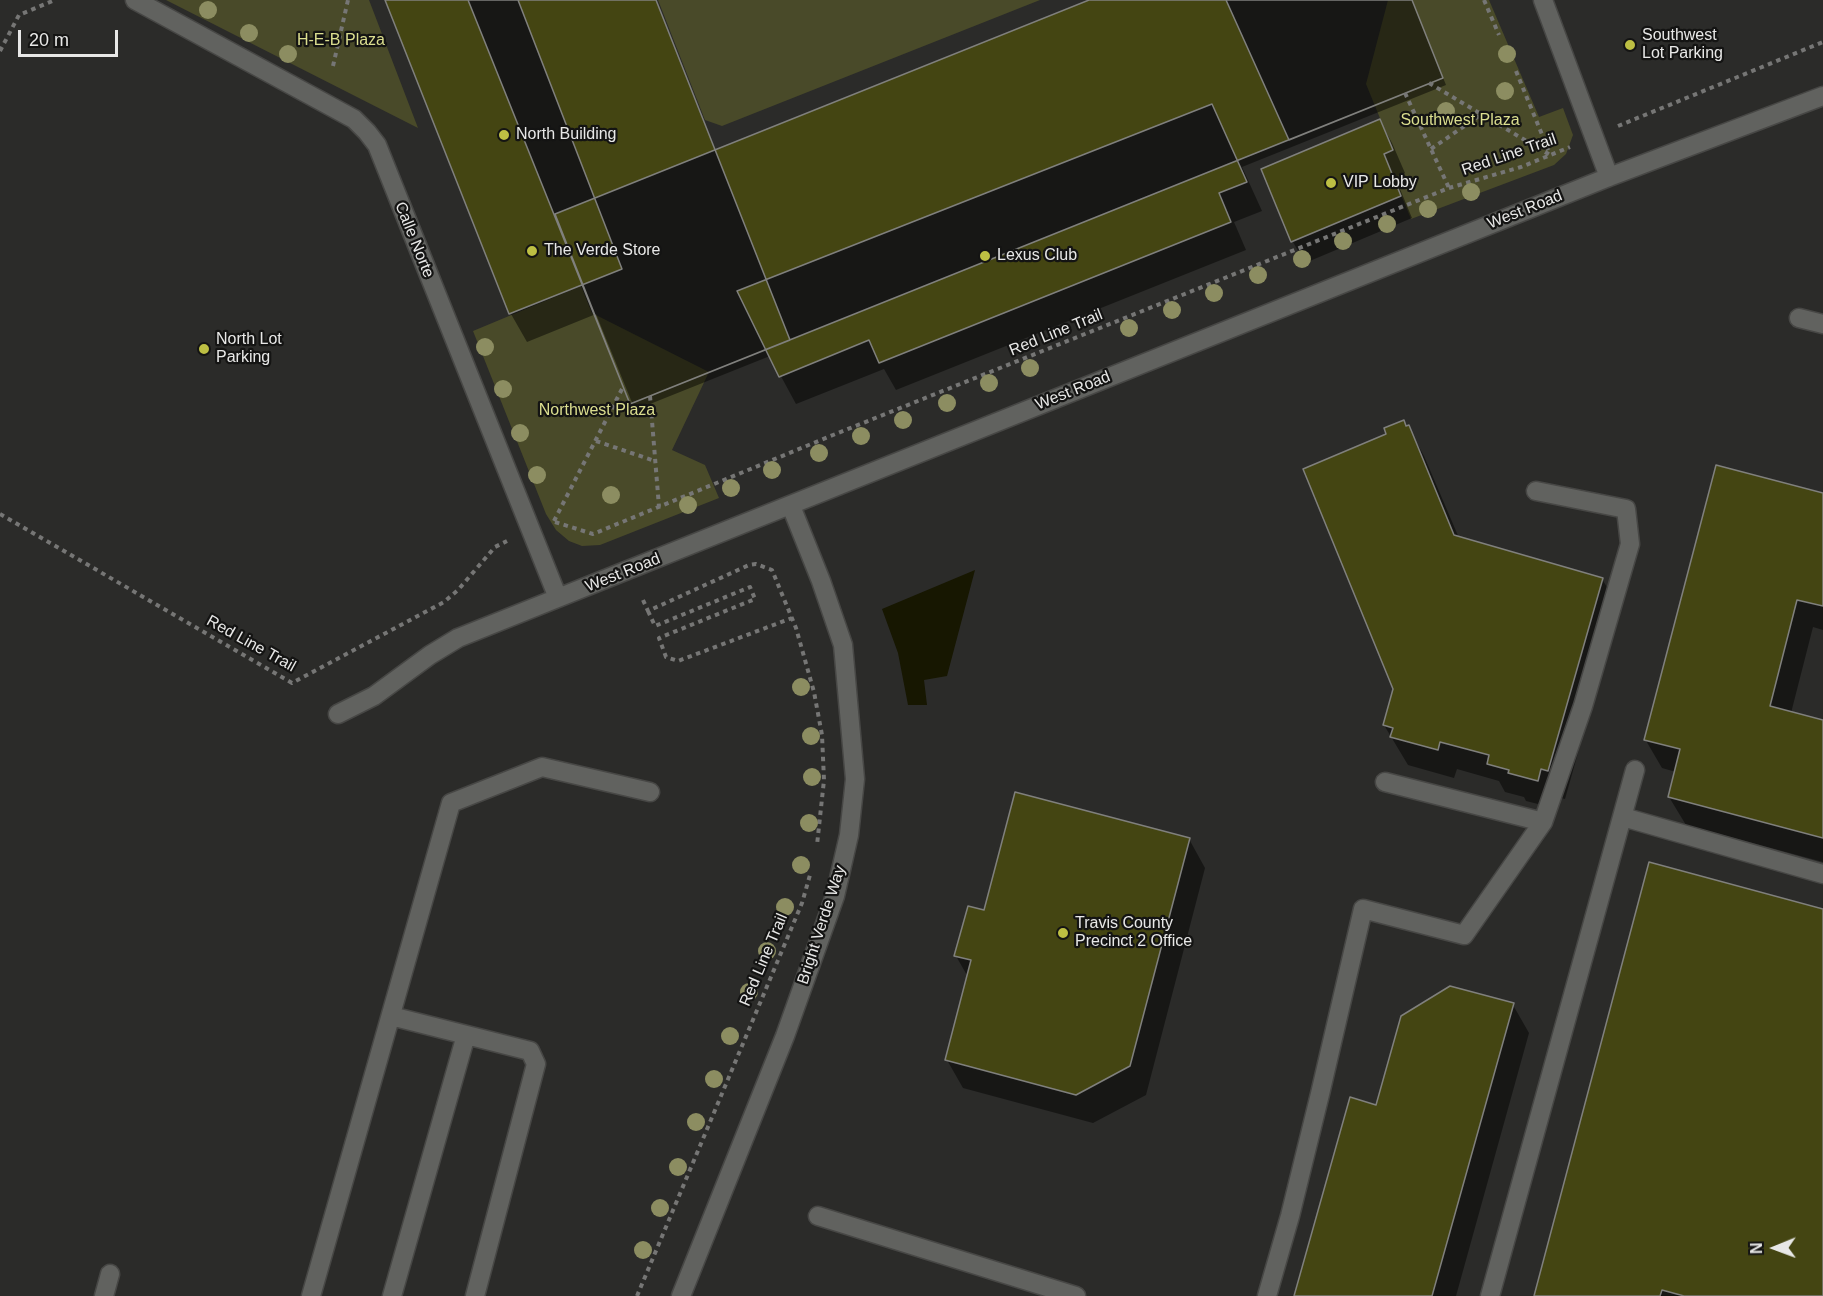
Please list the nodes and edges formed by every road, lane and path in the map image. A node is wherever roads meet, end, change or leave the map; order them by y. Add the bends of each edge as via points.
1 (55, 0) edge
2 (135, 0) edge
3 (348, 0) edge
4 (1484, 0) edge
5 (1544, 0) edge
6 (1499, 36) dead end
7 (1823, 42) edge
8 (0, 51) edge
9 (333, 66) dead end
10 (1516, 71) dead end
11 (1429, 83) dead end
12 (1405, 93) dead end
13 (1823, 96) edge
14 (1482, 114) junction
15 (1625, 124) dead end
16 (1568, 147) dead end
17 (1431, 149) junction
18 (1550, 155) junction
19 (1609, 177) junction
20 (1449, 188) junction
21 (1799, 318) dead end
22 (1823, 324) edge
23 (623, 387) dead end
24 (650, 396) dead end
25 (596, 441) junction
26 (655, 461) junction
27 (1536, 491) dead end
28 (791, 506) junction
29 (659, 507) junction
30 (0, 514) edge
31 (510, 540) dead end
32 (558, 598) junction
33 (643, 600) dead end
34 (648, 611) junction
35 (792, 618) junction
36 (338, 714) dead end
37 (1635, 770) dead end
38 (1385, 782) dead end
39 (650, 792) dead end
40 (1623, 817) junction
41 (1543, 822) junction
42 (816, 850) dead end
43 (811, 871) dead end
44 (1823, 874) edge
45 (391, 1016) junction
46 (466, 1035) junction
47 (818, 1216) dead end
48 (110, 1274) dead end
49 (104, 1296) edge
50 (312, 1296) edge
51 (392, 1296) edge
52 (475, 1296) edge
53 (637, 1296) edge
54 (681, 1296) edge
55 (1076, 1296) edge
56 (1267, 1296) edge
57 (1490, 1296) edge

1 - 8 path via 19,15
2 - 32 street, Calle Norte via 354,118 367,132 381,156
3 - 9 path
4 - 6 path
5 - 19 street
7 - 15 path
10 - 18 path
11 - 14 path
12 - 17 path
13 - 19 street, West Road
14 - 17 path
14 - 18 path
16 - 18 path, Red Line Trail
17 - 20 path
18 - 20 path, Red Line Trail
19 - 28 street, West Road
20 - 29 path, Red Line Trail
21 - 22 street
23 - 25 path
24 - 26 path
25 - 26 path
25 - 29 path, Red Line Trail via 554,521 593,534
26 - 29 path
27 - 41 street via 1626,509 1630,544 1583,706
28 - 32 street, West Road
28 - 54 street, Bright Verde Way via 843,645 855,778 849,836 835,896 785,1036
30 - 31 path, Red Line Trail via 292,683 444,602 495,547
32 - 36 street, West Road via 458,638 374,696
33 - 34 path
34 - 35 path via 756,564 772,570
34 - 35 path via 655,626 750,587 755,599 659,638 666,657 678,661
35 - 42 path via 822,735 824,780
37 - 40 street
38 - 41 street
39 - 45 street via 542,766 451,803
40 - 44 street
40 - 57 street
41 - 56 street via 1464,935 1363,909 1290,1216
43 - 53 path, Red Line Trail via 802,903
45 - 46 street
45 - 50 street
46 - 51 street
46 - 52 street via 530,1051 536,1064
47 - 55 street
48 - 49 street

